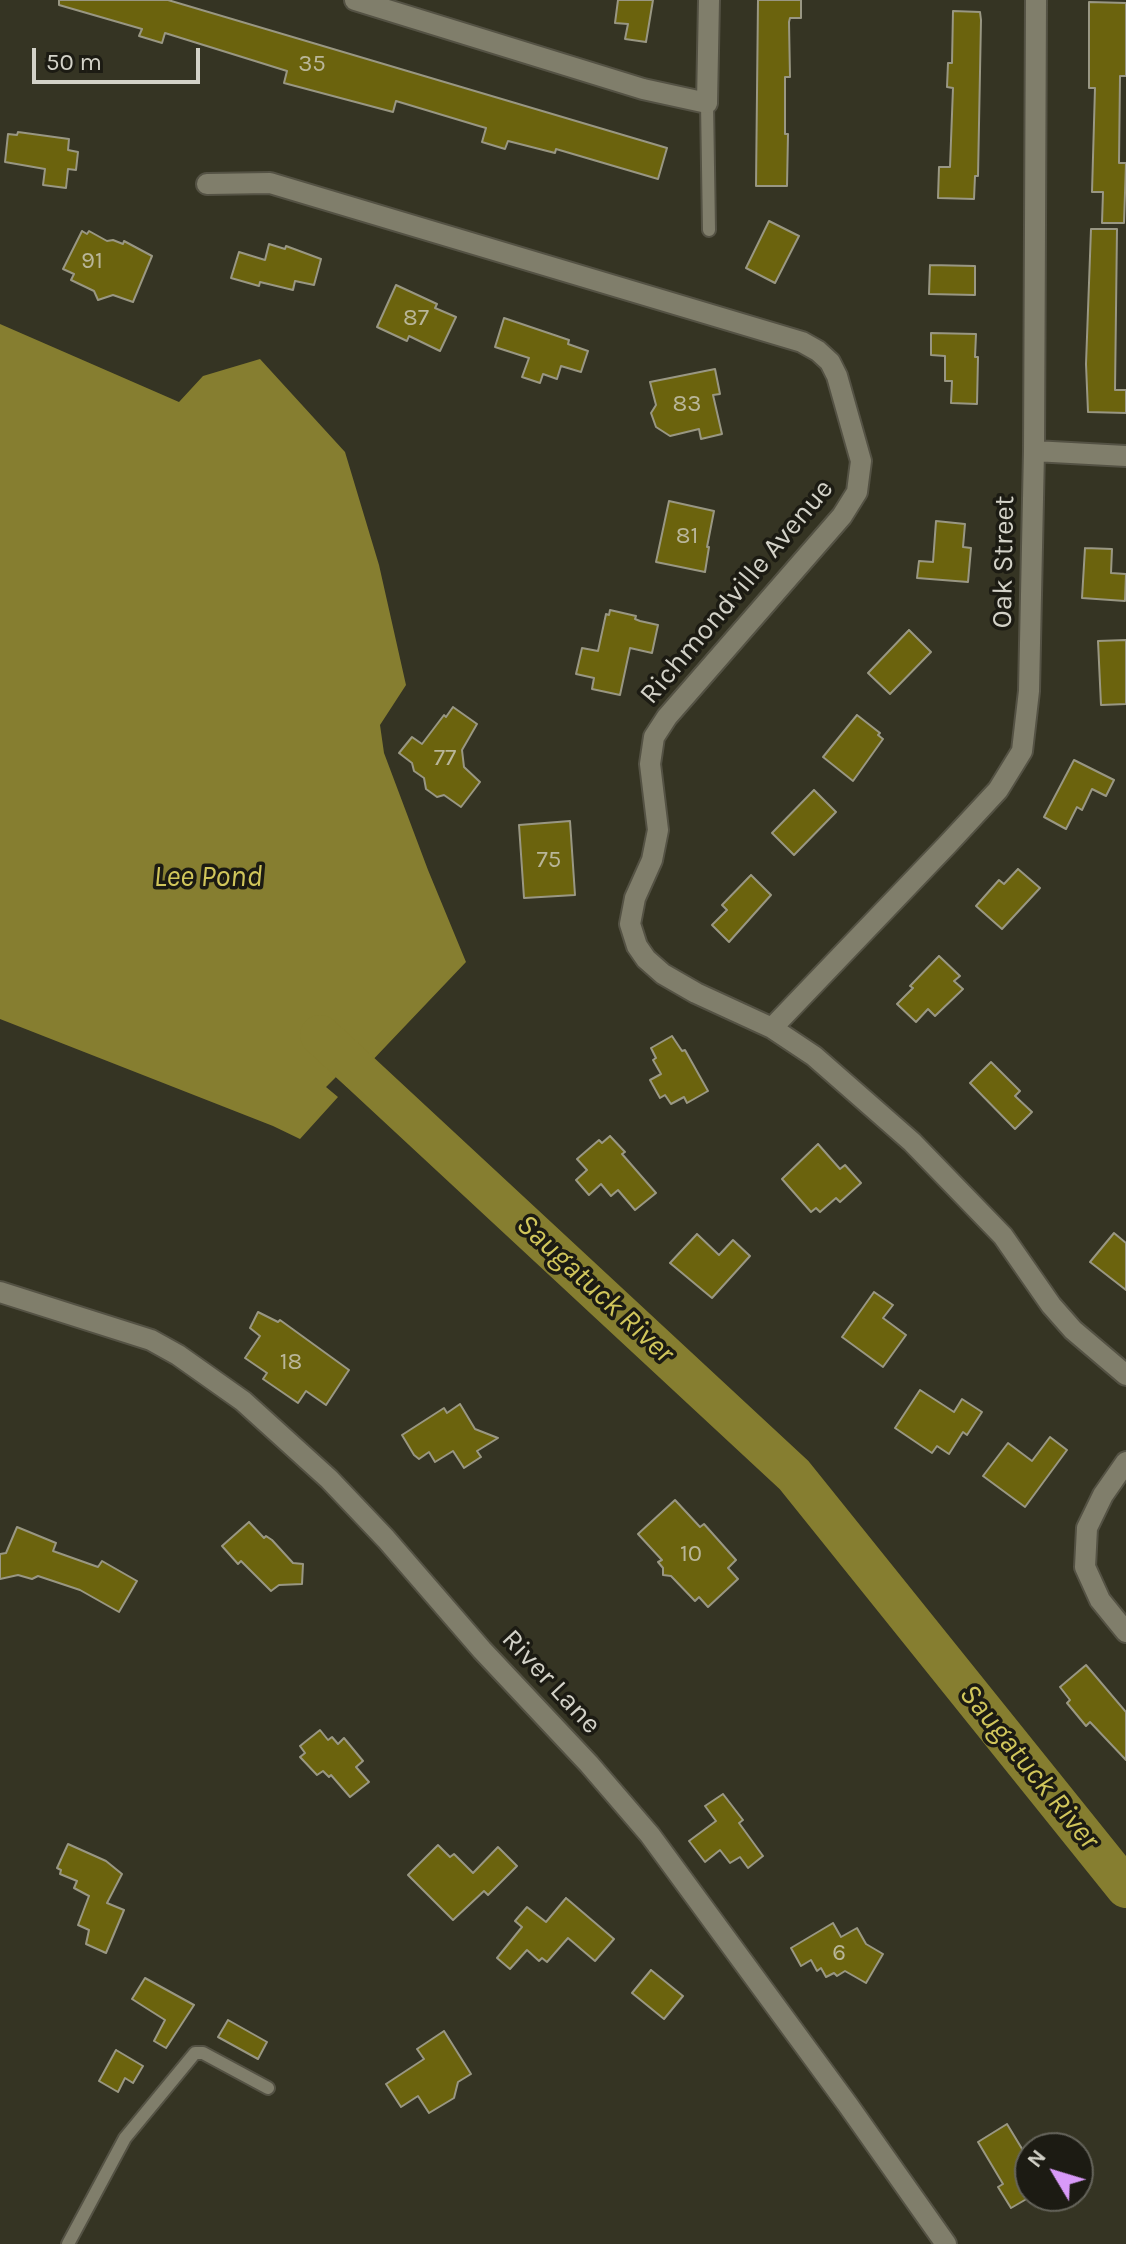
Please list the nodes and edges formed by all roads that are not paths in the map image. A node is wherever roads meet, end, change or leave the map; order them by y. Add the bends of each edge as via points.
1 (355, 0) edge
2 (709, 0) edge
3 (1036, 0) edge
4 (707, 103) junction
5 (207, 184) dead end
6 (709, 230) dead end
7 (1034, 451) junction
8 (1126, 456) edge
9 (772, 1028) junction
10 (0, 1292) edge
11 (1126, 1375) edge
12 (1126, 1462) edge
13 (1126, 1632) edge
14 (268, 2088) dead end
15 (68, 2244) edge
16 (946, 2244) edge

1 - 4 street via 643,89
2 - 4 street
3 - 7 street, Oak Street
4 - 6 lane
5 - 9 street, Richmondville Avenue via 270,183 802,342 830,362 861,461 857,492 654,737 650,764 658,830 630,924 637,946 663,974
7 - 8 street
7 - 9 street, Oak Street via 1029,691 1022,751 998,790
9 - 11 street, Richmondville Avenue via 825,1064 912,1142 1003,1236 1073,1330
10 - 16 street, River Lane via 151,1340 178,1355 243,1401 329,1479 650,1835
12 - 13 street via 1087,1528 1085,1567 1100,1600
14 - 15 lane via 195,2053 125,2138

